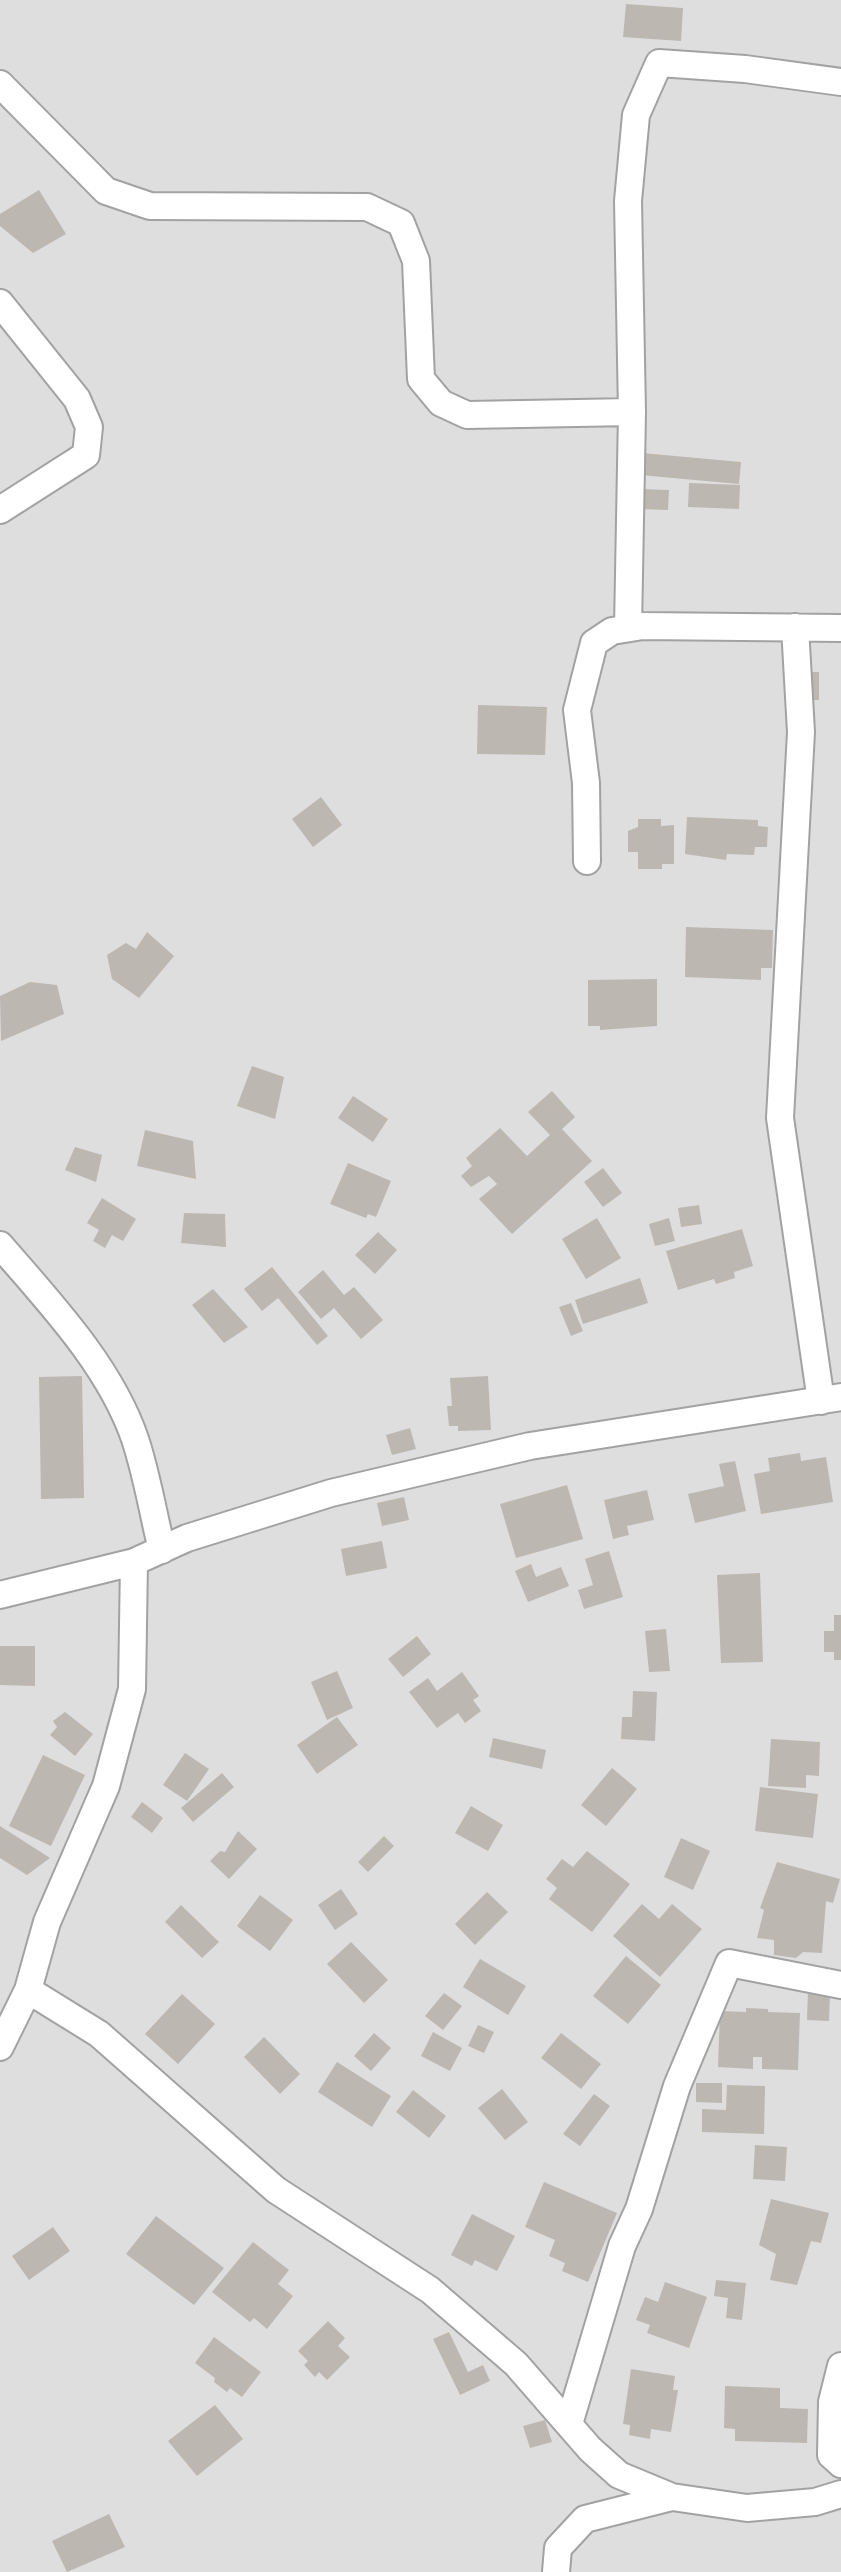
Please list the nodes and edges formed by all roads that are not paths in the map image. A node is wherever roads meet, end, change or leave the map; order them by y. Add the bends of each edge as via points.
1 (841, 82) edge
2 (0, 84) edge
3 (0, 303) edge
4 (632, 412) junction
5 (0, 510) edge
6 (628, 628) junction
7 (796, 628) junction
8 (841, 628) edge
9 (587, 861) dead end
10 (0, 1245) edge
11 (831, 1399) edge
12 (162, 1550) junction
13 (134, 1562) junction
14 (0, 1595) edge
15 (841, 1985) edge
16 (28, 1990) junction
17 (0, 2047) edge
18 (841, 2366) edge
19 (569, 2424) junction
20 (841, 2464) edge
21 (841, 2494) edge
22 (672, 2497) junction
23 (556, 2572) edge

1 - 4 street via 659,63 636,115 628,201
2 - 4 street via 106,191 150,206 367,207 401,223 416,261 421,379 441,403 467,415
3 - 5 street via 77,399 89,427 86,455
4 - 6 street
6 - 7 street
6 - 9 street via 612,631 594,643 577,710 586,783
7 - 8 street
7 - 11 street via 801,732 780,1118
10 - 12 street via 47,1299 113,1390 135,1439
11 - 12 street via 516,1449 331,1493
12 - 13 street
13 - 14 street
13 - 16 street via 132,1689 106,1786 47,1922
15 - 19 street via 729,1964 677,2086 639,2209 622,2246
16 - 17 street
16 - 19 street via 99,2034 276,2190 430,2290 516,2364
18 - 20 street via 832,2402 831,2455
19 - 22 street via 619,2475
21 - 22 street via 815,2502 747,2508
22 - 23 street via 585,2519 558,2548

